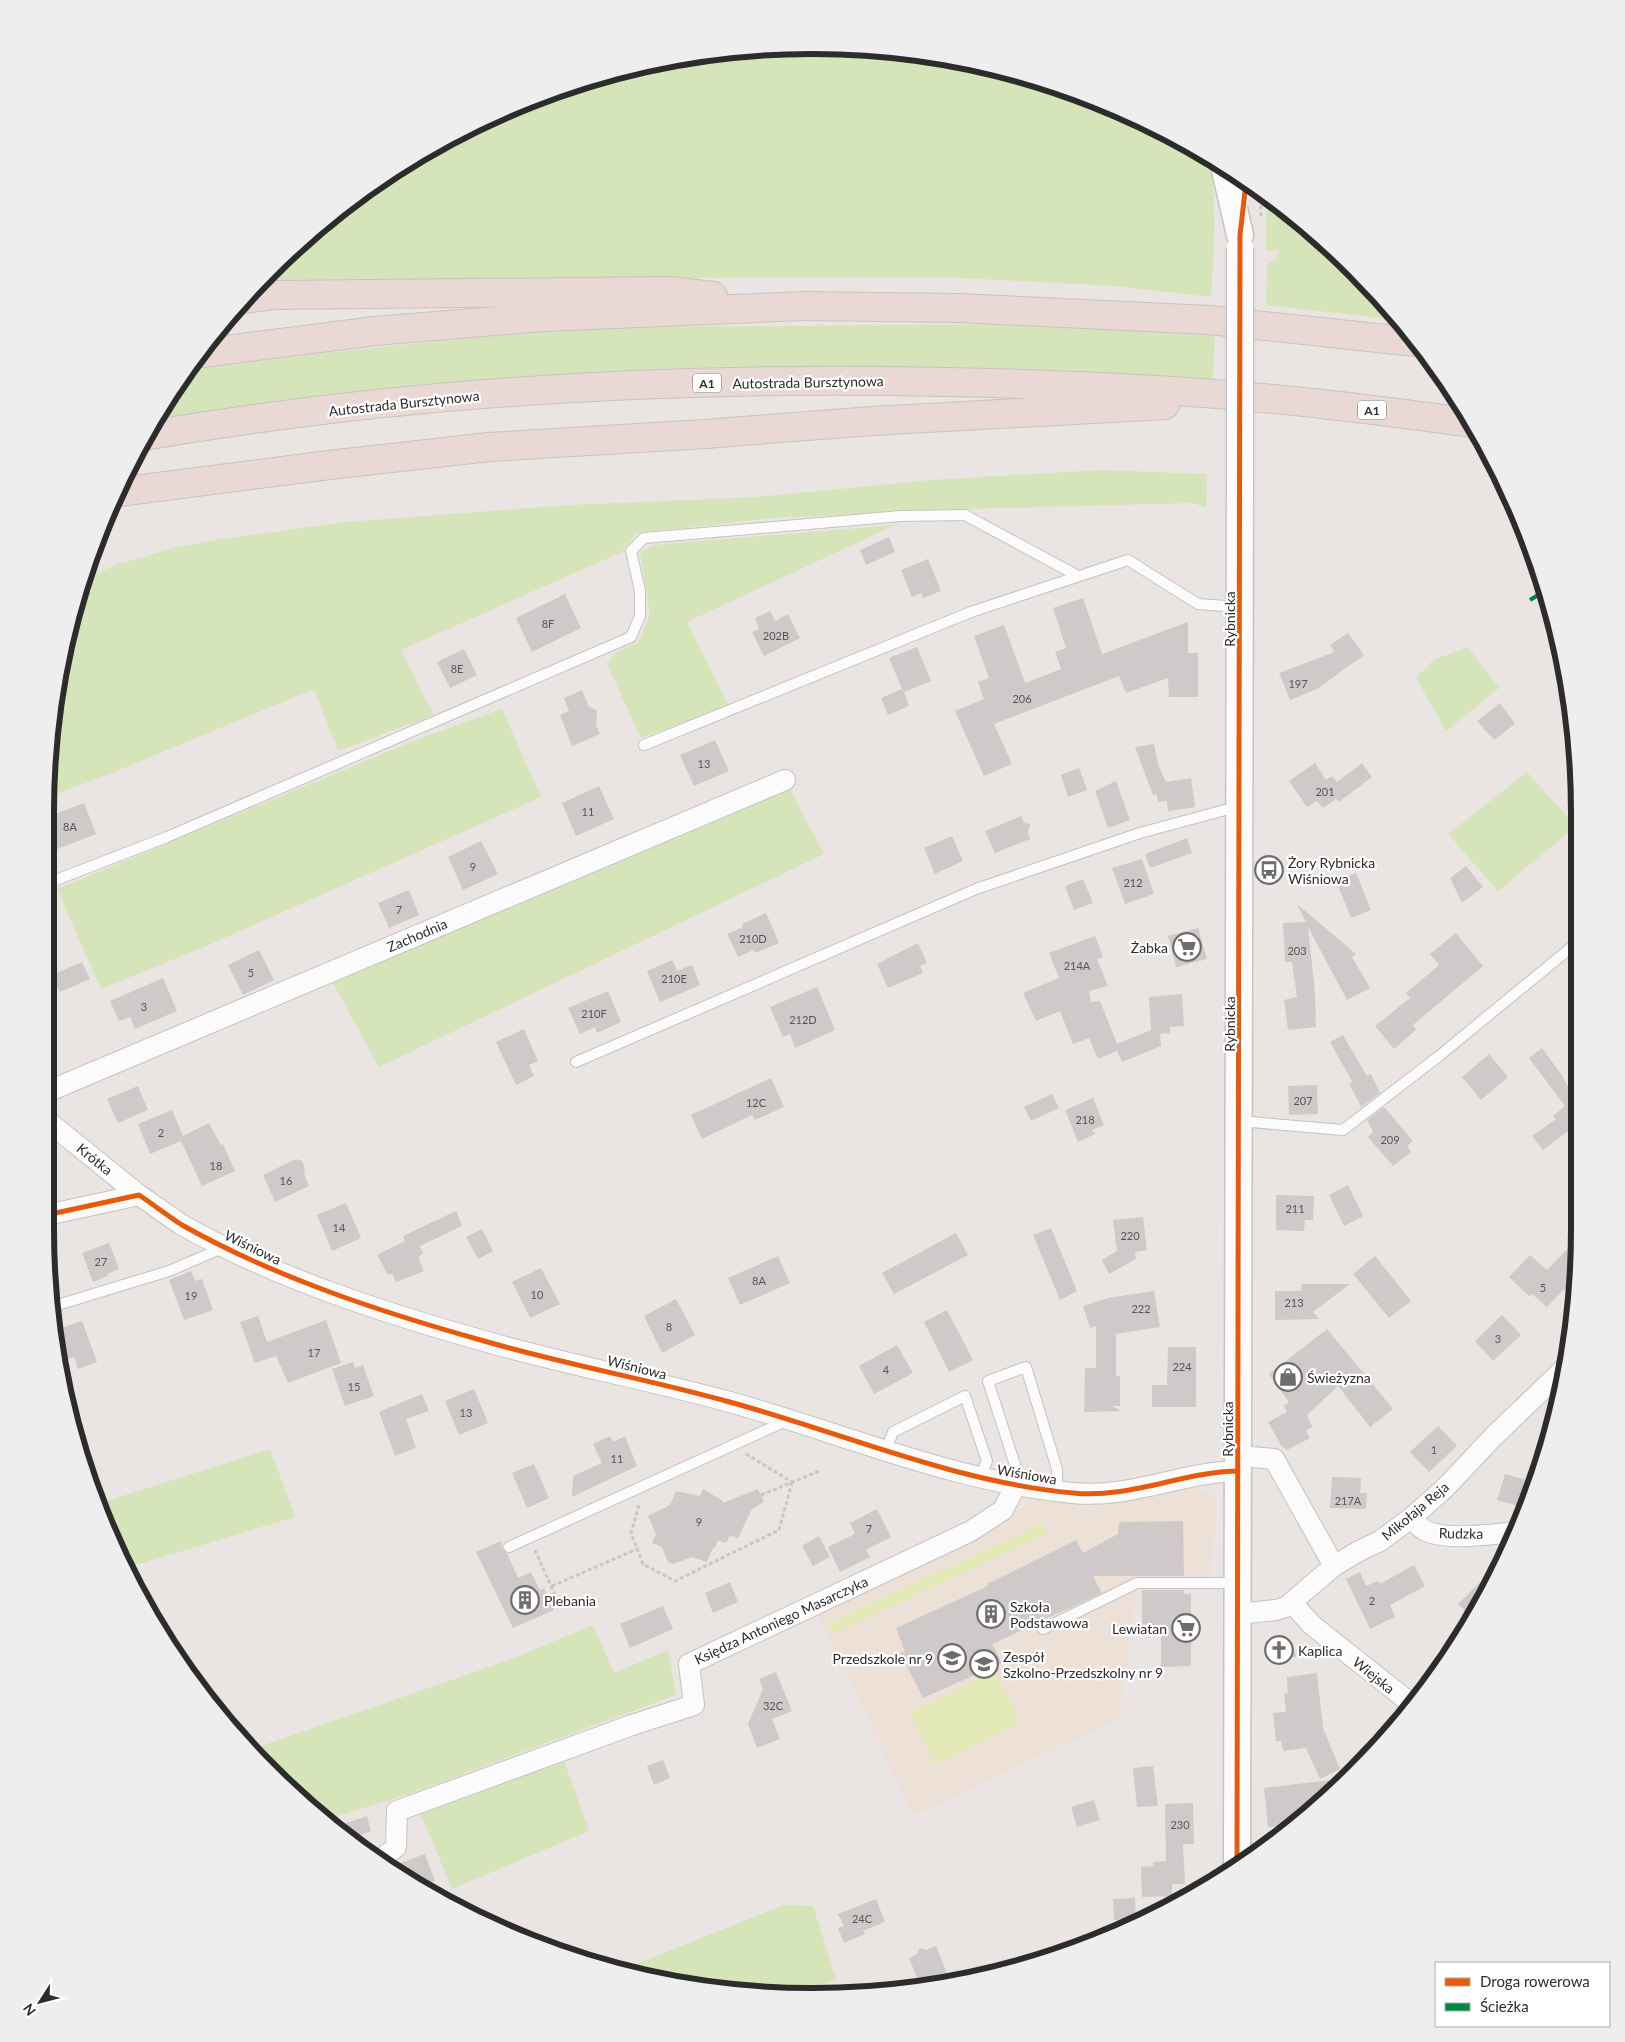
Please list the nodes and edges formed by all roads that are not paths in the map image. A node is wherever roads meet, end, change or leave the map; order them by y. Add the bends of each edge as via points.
1 (1226, 177) edge
2 (1245, 190) edge
3 (1240, 242) junction
4 (256, 297) edge
5 (803, 306) junction
6 (1406, 341) edge
7 (210, 352) edge
8 (1272, 398) junction
9 (1463, 422) edge
10 (154, 434) edge
11 (175, 484) junction
12 (126, 491) edge
13 (121, 502) edge
14 (1078, 576) junction
15 (1240, 607) junction
16 (644, 745) dead end
17 (785, 780) dead end
18 (1239, 808) junction
19 (54, 881) edge
20 (1571, 948) edge
21 (576, 1062) dead end
22 (54, 1089) edge
23 (1239, 1121) junction
24 (54, 1126) edge
25 (140, 1196) junction
26 (54, 1213) edge
27 (226, 1247) junction
28 (58, 1305) edge
29 (1557, 1375) edge
30 (789, 1419) junction
31 (886, 1450) junction
32 (1238, 1463) junction
33 (980, 1477) junction
34 (1016, 1485) junction
35 (1057, 1491) junction
36 (1411, 1518) junction
37 (1507, 1533) edge
38 (508, 1547) dead end
39 (1334, 1566) junction
40 (1238, 1583) junction
41 (1292, 1603) junction
42 (1238, 1614) junction
43 (1043, 1629) dead end
44 (1407, 1700) edge
45 (385, 1856) edge
46 (1237, 1858) edge

1 - 3 street, Rybnicka
2 - 3 street, Rybnicka
3 - 15 street, Rybnicka, bridge
4 - 5 highway via 670,292
5 - 6 highway via 958,308 1180,318
5 - 7 highway via 544,317 376,331
8 - 9 highway, Autostrada Bursztynowa / A1
8 - 10 highway, Autostrada Bursztynowa / A1 via 970,382 684,383 514,393 360,407
8 - 11 highway via 489,447
11 - 12 highway
11 - 13 highway
14 - 15 lane via 1128,560 1198,604
14 - 16 lane via 971,612
14 - 19 lane via 966,515 901,516 644,538 631,551 640,592 640,616 631,637 168,837
15 - 18 street, Rybnicka
17 - 22 street, Zachodnia
18 - 21 lane via 1140,833 976,890
18 - 23 street, Rybnicka
20 - 23 lane via 1343,1130
23 - 32 street, Rybnicka
24 - 25 street, Krótka
25 - 26 street
25 - 27 street, Wiśniowa via 181,1224
27 - 28 lane via 169,1271
27 - 30 street, Wiśniowa via 277,1272 485,1342 726,1400
29 - 36 street, Mikołaja Reja
30 - 31 street, Wiśniowa
30 - 38 lane
31 - 33 street, Wiśniowa
31 - 33 lane via 893,1432 966,1396 988,1462
32 - 35 street, Wiśniowa via 1218,1472 1102,1495
32 - 39 street, Wiśniowa via 1274,1459
32 - 40 street, Rybnicka
33 - 34 street, Wiśniowa
34 - 35 street, Wiśniowa
34 - 35 lane via 1017,1470 988,1381 1026,1367 1057,1469
34 - 45 street, Księdza Antoniego Masarczyka via 1004,1510 970,1531 689,1664 694,1705 397,1811 396,1847
36 - 37 street, Rudzka via 1424,1530 1439,1534
36 - 39 street, Mikołaja Reja via 1380,1541
39 - 41 street, Mikołaja Reja
40 - 42 street, Rybnicka
40 - 43 lane via 1137,1583
41 - 42 street, Mikołaja Reja via 1276,1610
41 - 44 street, Wiejska via 1312,1625
42 - 46 street, Rybnicka

